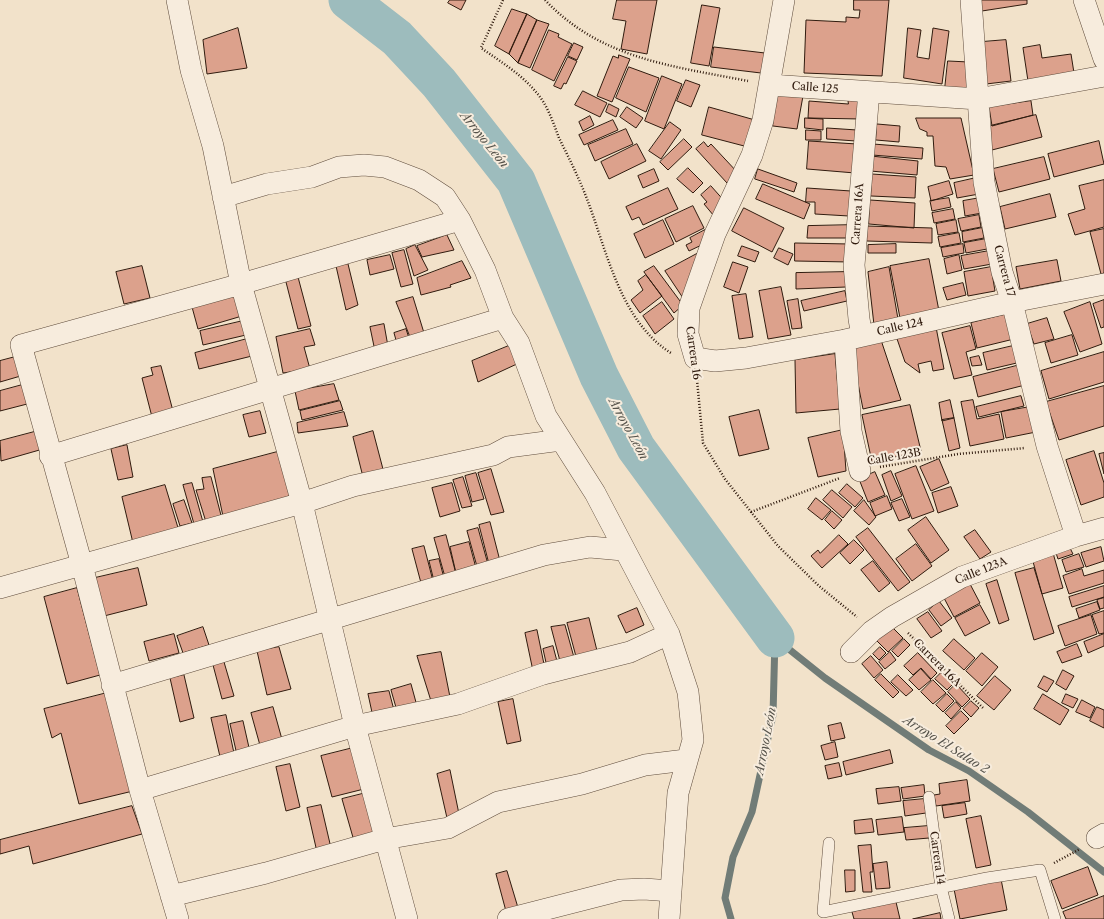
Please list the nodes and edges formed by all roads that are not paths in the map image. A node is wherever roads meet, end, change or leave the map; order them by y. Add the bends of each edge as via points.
1 (177, 0) edge
2 (784, 0) edge
3 (971, 0) edge
4 (1084, 0) edge
5 (1104, 59) edge
6 (1104, 76) edge
7 (770, 85) junction
8 (869, 92) junction
9 (978, 99) junction
10 (223, 197) junction
11 (460, 220) junction
12 (241, 284) junction
13 (1104, 284) edge
14 (1012, 302) junction
15 (503, 318) junction
16 (854, 338) junction
17 (695, 358) joint
18 (272, 390) junction
19 (561, 440) junction
20 (50, 456) junction
21 (860, 471) road end
22 (302, 503) junction
23 (1104, 530) edge
24 (1076, 536) junction
25 (623, 550) junction
26 (82, 566) junction
27 (0, 588) edge
28 (329, 619) junction
29 (669, 634) junction
30 (851, 652) dead end
31 (112, 685) junction
32 (355, 726) junction
33 (686, 760) junction
34 (140, 790) junction
35 (929, 797) dead end
36 (385, 839) junction
37 (829, 843) dead end
38 (941, 887) junction
39 (671, 891) junction
40 (171, 896) junction
41 (842, 914) edge
42 (178, 919) edge
43 (407, 919) edge
44 (508, 919) edge
45 (669, 919) edge
46 (949, 919) edge
47 (1055, 919) edge

1 - 10 street via 191,70
2 - 7 street, Carrera 16
3 - 9 street, Carrera 17
4 - 5 street
6 - 9 street, Calle 125
7 - 8 street, Calle 125
7 - 17 street, Carrera 16 via 752,155 715,234 690,308 688,334
8 - 9 street, Calle 125
8 - 16 street, Carrera 16A via 854,265
9 - 14 street, Carrera 17 via 984,182 1002,272
10 - 11 street via 266,184 312,177 339,167 385,167 419,180 445,197
10 - 12 street
11 - 12 street
11 - 15 street via 485,270
12 - 18 street
12 - 20 street via 21,345
13 - 14 street, Calle 124
14 - 16 street, Calle 124
14 - 24 street, Carrera 17 via 1047,446
15 - 18 street
15 - 19 street via 518,343 546,416
16 - 17 street, Calle 124 via 746,358 715,361
16 - 21 street, Carrera 16A via 851,431
18 - 20 street
18 - 22 street
19 - 22 street via 508,447 493,456 353,486
19 - 25 street via 595,493
20 - 26 street
22 - 26 street
22 - 28 street
23 - 24 street, Calle 123A
24 - 30 street, Calle 123A via 962,577 892,617 872,631
25 - 28 street via 590,547 544,555
25 - 29 street
26 - 27 street
26 - 31 street
28 - 31 street
28 - 32 street
29 - 32 street via 630,652 544,674 458,704
29 - 33 street via 688,692 693,740
31 - 34 street
32 - 34 street
32 - 36 street
33 - 36 street via 645,765 582,784 498,802 448,828
33 - 39 street via 678,793
34 - 40 street
35 - 38 lane, Carrera 14
36 - 40 street via 266,873
36 - 43 street
37 - 41 lane via 823,912
38 - 41 lane
38 - 46 lane, Carrera 14
38 - 47 lane via 1040,870
39 - 44 street via 621,890
39 - 45 street
40 - 42 street

